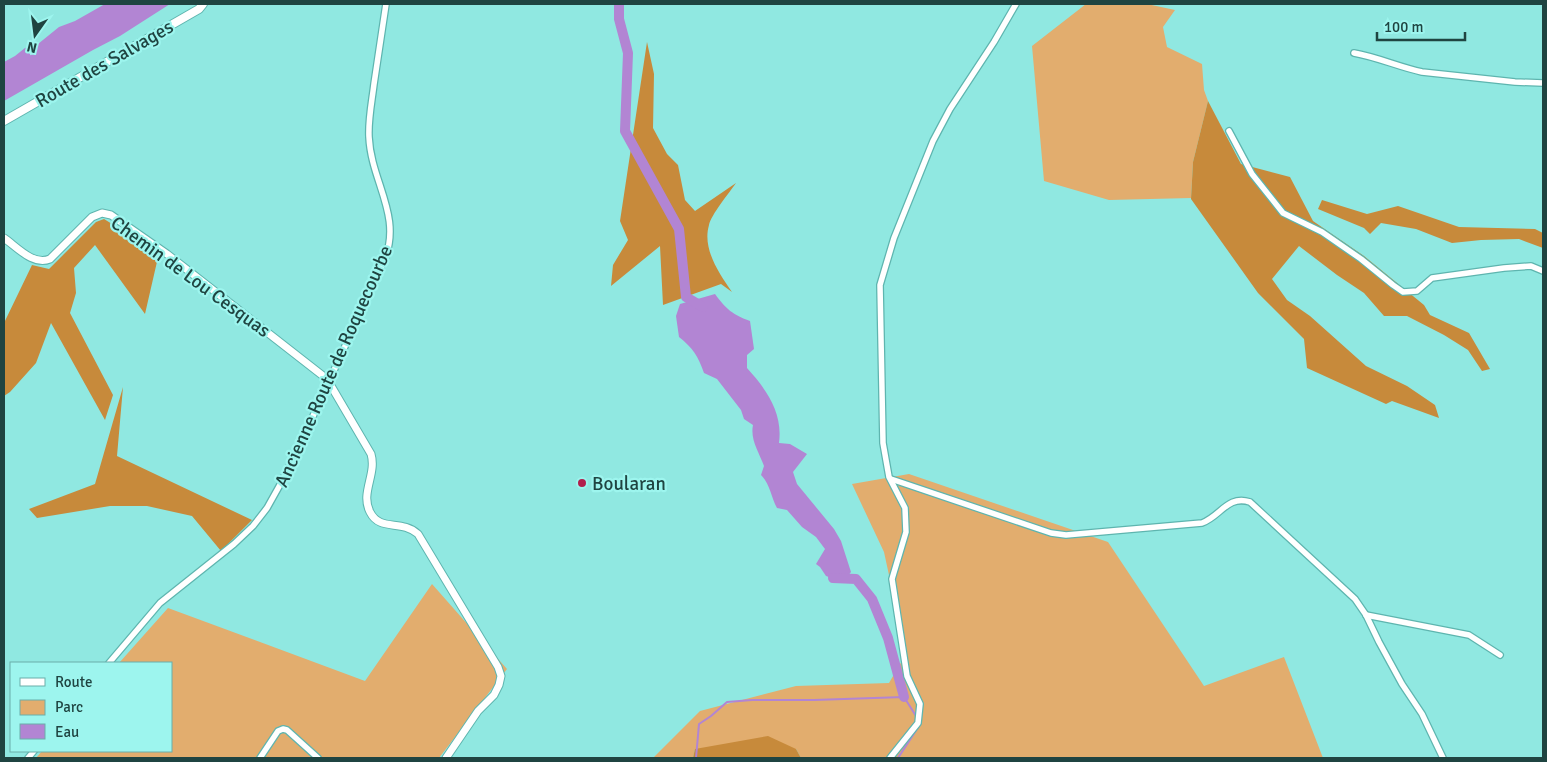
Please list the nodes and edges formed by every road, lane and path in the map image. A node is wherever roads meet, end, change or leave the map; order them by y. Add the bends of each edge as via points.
1 (203, 4) edge
2 (386, 4) edge
3 (1016, 4) edge
4 (1354, 53) dead end
5 (1543, 82) edge
6 (4, 121) edge
7 (1229, 132) dead end
8 (4, 238) edge
9 (1543, 271) edge
10 (329, 382) junction
11 (891, 479) junction
12 (1366, 615) junction
13 (1500, 655) dead end
14 (110, 662) edge
15 (260, 758) edge
16 (318, 758) edge
17 (446, 758) edge
18 (890, 758) edge
19 (1443, 758) edge

1 - 6 main road, Route des Salvages
2 - 10 street, Ancienne Route de Roquecourbe via 370,109 369,138 373,164 390,220 390,244
3 - 11 street via 933,141 894,238 880,285 883,443
4 - 5 street via 1422,72
7 - 9 street via 1252,174 1284,214 1322,232 1403,292 1417,291 1432,278 1531,266
8 - 10 street, Chemin de Lou Cesquas via 34,260 43,262 50,260 92,216 111,215 167,254
10 - 14 street, Ancienne Route de Roquecourbe via 281,484 259,519 226,551 160,603
10 - 17 street via 371,454 373,468 366,497 370,512 379,523 406,526 418,534 498,668 499,684 494,695 478,711
11 - 12 street via 1066,536 1202,523 1229,503 1245,500 1306,552 1355,599
11 - 18 street via 905,508 906,532 892,579 907,676 920,704 919,720
12 - 13 street via 1469,635
12 - 19 street
15 - 16 street via 282,729

